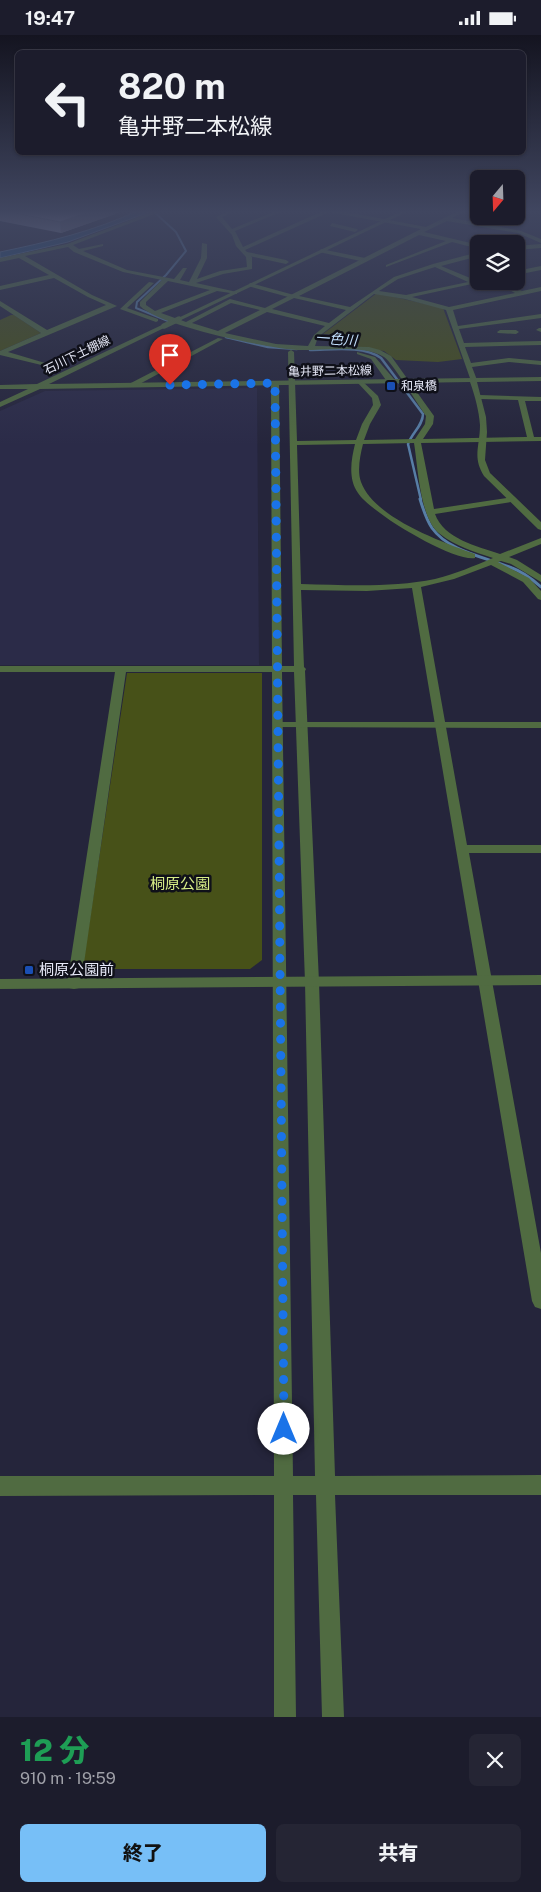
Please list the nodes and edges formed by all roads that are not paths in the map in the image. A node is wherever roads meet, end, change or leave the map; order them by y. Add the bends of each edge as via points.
1 (76, 288) edge
2 (150, 288) edge
3 (154, 288) edge
4 (231, 288) edge
5 (243, 288) edge
6 (264, 288) edge
7 (308, 288) edge
8 (377, 288) edge
9 (446, 288) edge
10 (218, 289) joint
11 (541, 289) edge
12 (516, 290) edge
13 (226, 291) junction
14 (372, 291) junction
15 (234, 293) junction
16 (522, 293) junction
17 (293, 296) junction
18 (406, 297) junction
19 (0, 303) edge
20 (111, 305) junction
21 (123, 309) junction
22 (266, 309) junction
23 (351, 309) junction
24 (448, 309) junction
25 (14, 313) junction
26 (155, 313) junction
27 (7, 315) dead end
28 (541, 316) edge
29 (503, 322) junction
30 (188, 323) junction
31 (330, 325) junction
32 (454, 328) junction
33 (516, 332) dead end
34 (46, 333) junction
35 (220, 336) junction
36 (541, 343) edge
37 (460, 345) junction
38 (312, 347) junction
39 (291, 352) junction
40 (2, 353) edge
41 (541, 363) edge
42 (468, 365) junction
43 (60, 369) junction
44 (541, 379) edge
45 (474, 380) junction
46 (398, 381) junction
47 (361, 382) junction
48 (275, 383) junction
49 (291, 383) junction
50 (131, 385) junction
51 (23, 386) junction
52 (39, 386) junction
53 (0, 387) edge
54 (0, 397) edge
55 (480, 397) junction
56 (521, 398) junction
57 (541, 399) edge
58 (0, 405) edge
59 (483, 439) junction
60 (531, 439) junction
61 (541, 439) edge
62 (416, 441) junction
63 (360, 442) junction
64 (292, 443) junction
65 (512, 499) junction
66 (430, 512) junction
67 (541, 527) edge
68 (541, 541) edge
69 (500, 557) junction
70 (489, 562) junction
71 (541, 579) edge
72 (416, 585) junction
73 (296, 587) junction
74 (541, 597) edge
75 (0, 669) edge
76 (121, 669) junction
77 (277, 669) junction
78 (301, 669) junction
79 (302, 724) junction
80 (278, 725) junction
81 (441, 725) junction
82 (541, 725) edge
83 (463, 849) junction
84 (541, 849) edge
85 (487, 980) junction
86 (541, 980) edge
87 (279, 982) junction
88 (312, 982) junction
89 (0, 984) edge
90 (74, 984) junction
91 (541, 1301) edge
92 (327, 1485) junction
93 (541, 1485) edge
94 (0, 1486) edge
95 (284, 1486) junction
96 (285, 1717) edge
97 (334, 1717) edge

1 - 20 street
2 - 21 street
3 - 26 street via 143,303 146,309
4 - 13 street, 石川下土棚線
5 - 15 street, 石川下土棚線
6 - 17 street
7 - 17 street
8 - 14 street
9 - 18 street
10 - 13 street
10 - 26 street
11 - 16 street
12 - 16 street
13 - 15 street
13 - 43 street, 石川下土棚線
14 - 18 street
14 - 23 street
15 - 52 street, 石川下土棚線, bridge
16 - 24 street
17 - 22 street
17 - 23 street
18 - 24 street
19 - 25 street
20 - 21 street
20 - 34 street
21 - 35 street
22 - 30 street via 230,301
22 - 31 street
22 - 35 street
23 - 31 street
24 - 32 street
25 - 27 street
25 - 34 street
26 - 30 street
28 - 29 street
29 - 32 street
29 - 33 street via 504,332
30 - 35 street
31 - 38 street via 313,339
32 - 37 street
34 - 40 street
35 - 38 street via 276,346
35 - 39 street via 258,348
35 - 50 street
36 - 37 street
37 - 42 street
38 - 46 street via 378,351 389,357
39 - 46 street via 368,355
39 - 49 street
40 - 43 street
41 - 42 street via 509,360
42 - 45 street
43 - 51 street, 石川下土棚線
44 - 45 street, 亀井野二本松線
45 - 46 street, 亀井野二本松線
45 - 55 street
46 - 47 street, 亀井野二本松線
46 - 62 street via 430,416 429,425
47 - 49 street, 亀井野二本松線
47 - 63 street via 377,405
48 - 49 street, 亀井野二本松線
48 - 50 street, 亀井野二本松線
48 - 77 street
49 - 64 street
50 - 52 street, 亀井野二本松線
51 - 52 street, 亀井野二本松線
51 - 53 street, 亀井野二本松線
51 - 54 street, 石川下土棚線
52 - 58 street, 石川下土棚線
55 - 56 street
55 - 59 street
56 - 57 street
56 - 60 street
59 - 60 street
59 - 62 street
59 - 65 street via 481,464
60 - 61 street
62 - 63 street
62 - 66 street
63 - 64 street
63 - 70 street via 356,480 368,499 419,535
64 - 73 street
65 - 66 street
65 - 67 street
66 - 69 street via 434,523 452,539
68 - 69 street
69 - 70 street
69 - 71 street via 526,568
70 - 72 street via 440,581
70 - 74 street via 520,575
72 - 73 street
72 - 81 street
73 - 78 street
75 - 76 street
76 - 77 street
76 - 90 street
77 - 78 street
77 - 80 street
78 - 79 street
79 - 80 street
79 - 81 street
79 - 88 street
80 - 87 street
81 - 82 street
81 - 83 street
83 - 84 street
83 - 85 street
85 - 86 street
85 - 88 street
85 - 91 street
87 - 88 street
87 - 90 street
87 - 95 street
88 - 92 street
89 - 90 street
92 - 93 street
92 - 95 street
92 - 97 street
94 - 95 street
95 - 96 street

